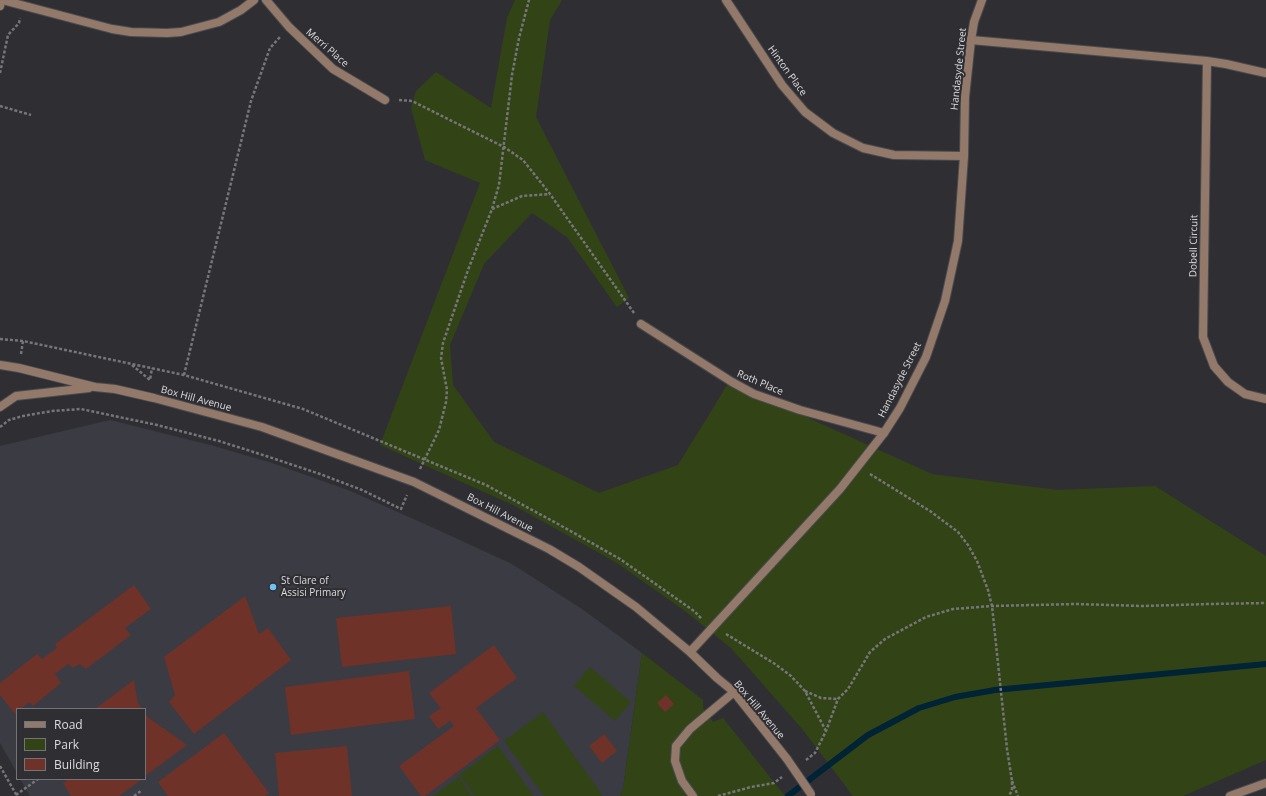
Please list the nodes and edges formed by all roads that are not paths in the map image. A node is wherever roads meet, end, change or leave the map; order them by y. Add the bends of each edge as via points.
1 (2, 0) edge
2 (254, 0) edge
3 (266, 0) edge
4 (726, 0) edge
5 (982, 0) edge
6 (0, 6) edge
7 (971, 40) junction
8 (1207, 61) junction
9 (1266, 73) edge
10 (385, 100) road end
11 (964, 156) junction
12 (641, 324) road end
13 (0, 365) edge
14 (95, 387) junction
15 (1266, 399) edge
16 (0, 407) edge
17 (884, 432) junction
18 (690, 652) junction
19 (734, 692) junction
20 (1266, 783) edge
21 (812, 795) edge
22 (693, 796) edge
23 (1230, 796) edge

1 - 2 street via 118,30 168,33 219,22
1 - 6 street
3 - 10 street, Merri Place via 288,27 333,69
4 - 11 street, Hinton Place via 782,85 805,112 832,133 863,148 894,155
5 - 7 street, Handasyde Street
7 - 8 street
7 - 11 street, Handasyde Street via 965,97
8 - 9 street
8 - 15 street, Dobell Circuit via 1203,336 1214,366 1228,382 1245,394
11 - 17 street, Handasyde Street via 958,241 945,301 926,357 900,408
12 - 17 street, Roth Place via 754,394 800,410
13 - 14 street, Box Hill Avenue
14 - 16 street, Box Hill Avenue via 16,396
14 - 18 street, Box Hill Avenue via 154,398 262,427 414,482 549,549 579,567 636,607
17 - 18 street, Handasyde Street via 840,489
18 - 19 street, Box Hill Avenue
19 - 21 street, Box Hill Avenue, bridge via 788,759
19 - 22 street via 690,729 676,746 675,761 682,782
20 - 23 street

